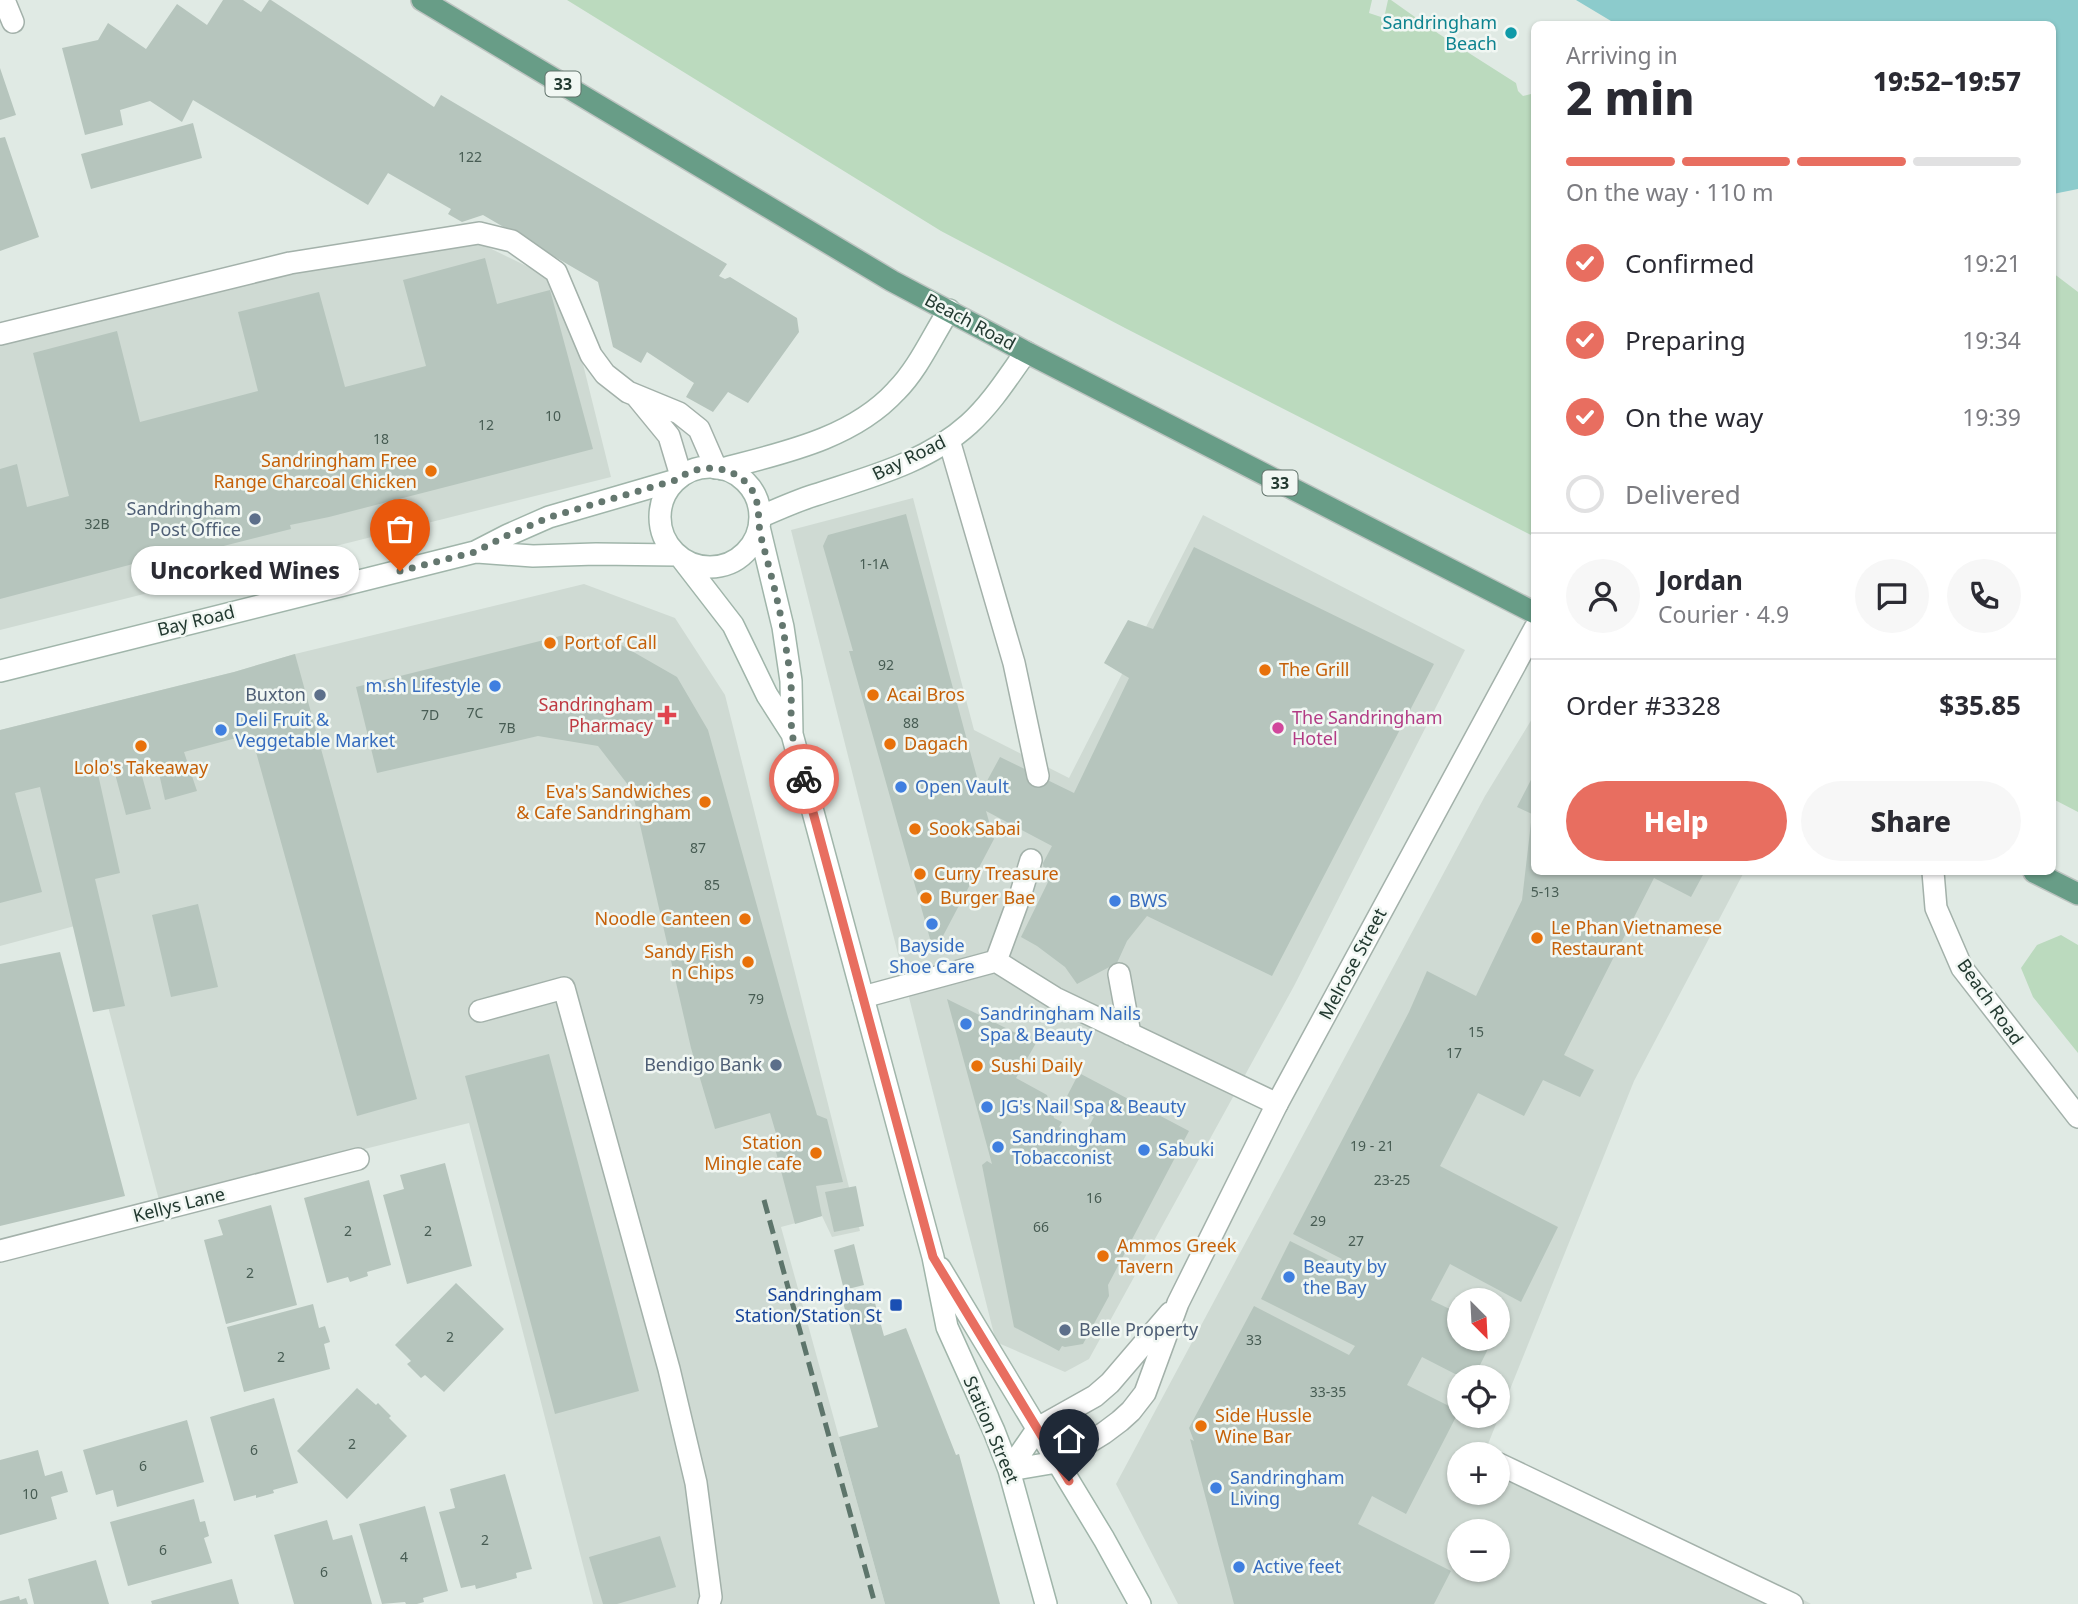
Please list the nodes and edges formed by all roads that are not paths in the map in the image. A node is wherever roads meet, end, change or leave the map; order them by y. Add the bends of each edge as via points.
1 (4, 0) edge
2 (422, 0) edge
3 (13, 22) dead end
4 (949, 310) junction
5 (0, 334) edge
6 (1026, 352) junction
7 (637, 397) junction
8 (949, 440) junction
9 (719, 469) junction
10 (679, 478) junction
11 (759, 522) junction
12 (475, 552) junction
13 (679, 557) junction
14 (1531, 611) edge
15 (1531, 635) edge
16 (0, 671) edge
17 (792, 734) junction
18 (1038, 776) dead end
19 (1031, 860) dead end
20 (1933, 875) edge
21 (2040, 875) edge
22 (2078, 894) edge
23 (996, 961) junction
24 (1119, 974) dead end
25 (863, 997) junction
26 (480, 1012) dead end
27 (1130, 1034) junction
28 (1277, 1104) junction
29 (2078, 1117) edge
30 (358, 1159) dead end
31 (0, 1251) edge
32 (933, 1257) junction
33 (1178, 1303) junction
34 (1038, 1428) junction
35 (1057, 1462) junction
36 (1510, 1469) edge
37 (1009, 1470) junction
38 (709, 1604) edge
39 (1046, 1604) edge
40 (1140, 1604) edge
41 (1792, 1604) edge

1 - 3 street
2 - 4 main road, Beach Road / 33 via 892,281
4 - 6 main road, Beach Road / 33
4 - 9 street via 898,390 861,419 816,442
5 - 7 street via 290,263 479,233 512,241 556,272 591,355 605,374
6 - 8 street, Bay Road via 980,414
6 - 14 main road, Beach Road / 33
7 - 9 street via 679,413 699,429
7 - 10 street via 669,436
8 - 11 street, Bay Road via 902,465 812,496
8 - 18 street via 1014,663
9 - 10 street via 704,468
9 - 11 street via 752,490
10 - 12 street, Bay Road via 550,517
10 - 13 street via 665,495 660,523 665,541
11 - 13 street via 751,545 728,564 709,567
11 - 17 street, Station Street via 783,627
12 - 13 street, Bay Road
12 - 16 street, Bay Road
13 - 17 street, Station Street via 733,625
15 - 28 street, Melrose Street
17 - 25 street, Station Street
19 - 23 street via 1030,899
20 - 29 street, Beach Road via 1936,908 1962,968
21 - 22 main road
23 - 25 street
23 - 27 street via 1055,998
24 - 27 street
25 - 32 street, Station Street
26 - 38 street via 564,988 696,1483
27 - 28 street
28 - 33 street, Melrose Street
30 - 31 street, Kellys Lane
32 - 34 street, Station Street
32 - 37 street, Station Street via 951,1340
33 - 34 street, Melrose Street via 1110,1383 1085,1403
33 - 35 street, Melrose Street via 1141,1398 1104,1433
34 - 35 street, Station Street
34 - 37 street
35 - 37 street
35 - 40 street, Station Street
36 - 41 street
37 - 39 street, Station Street

